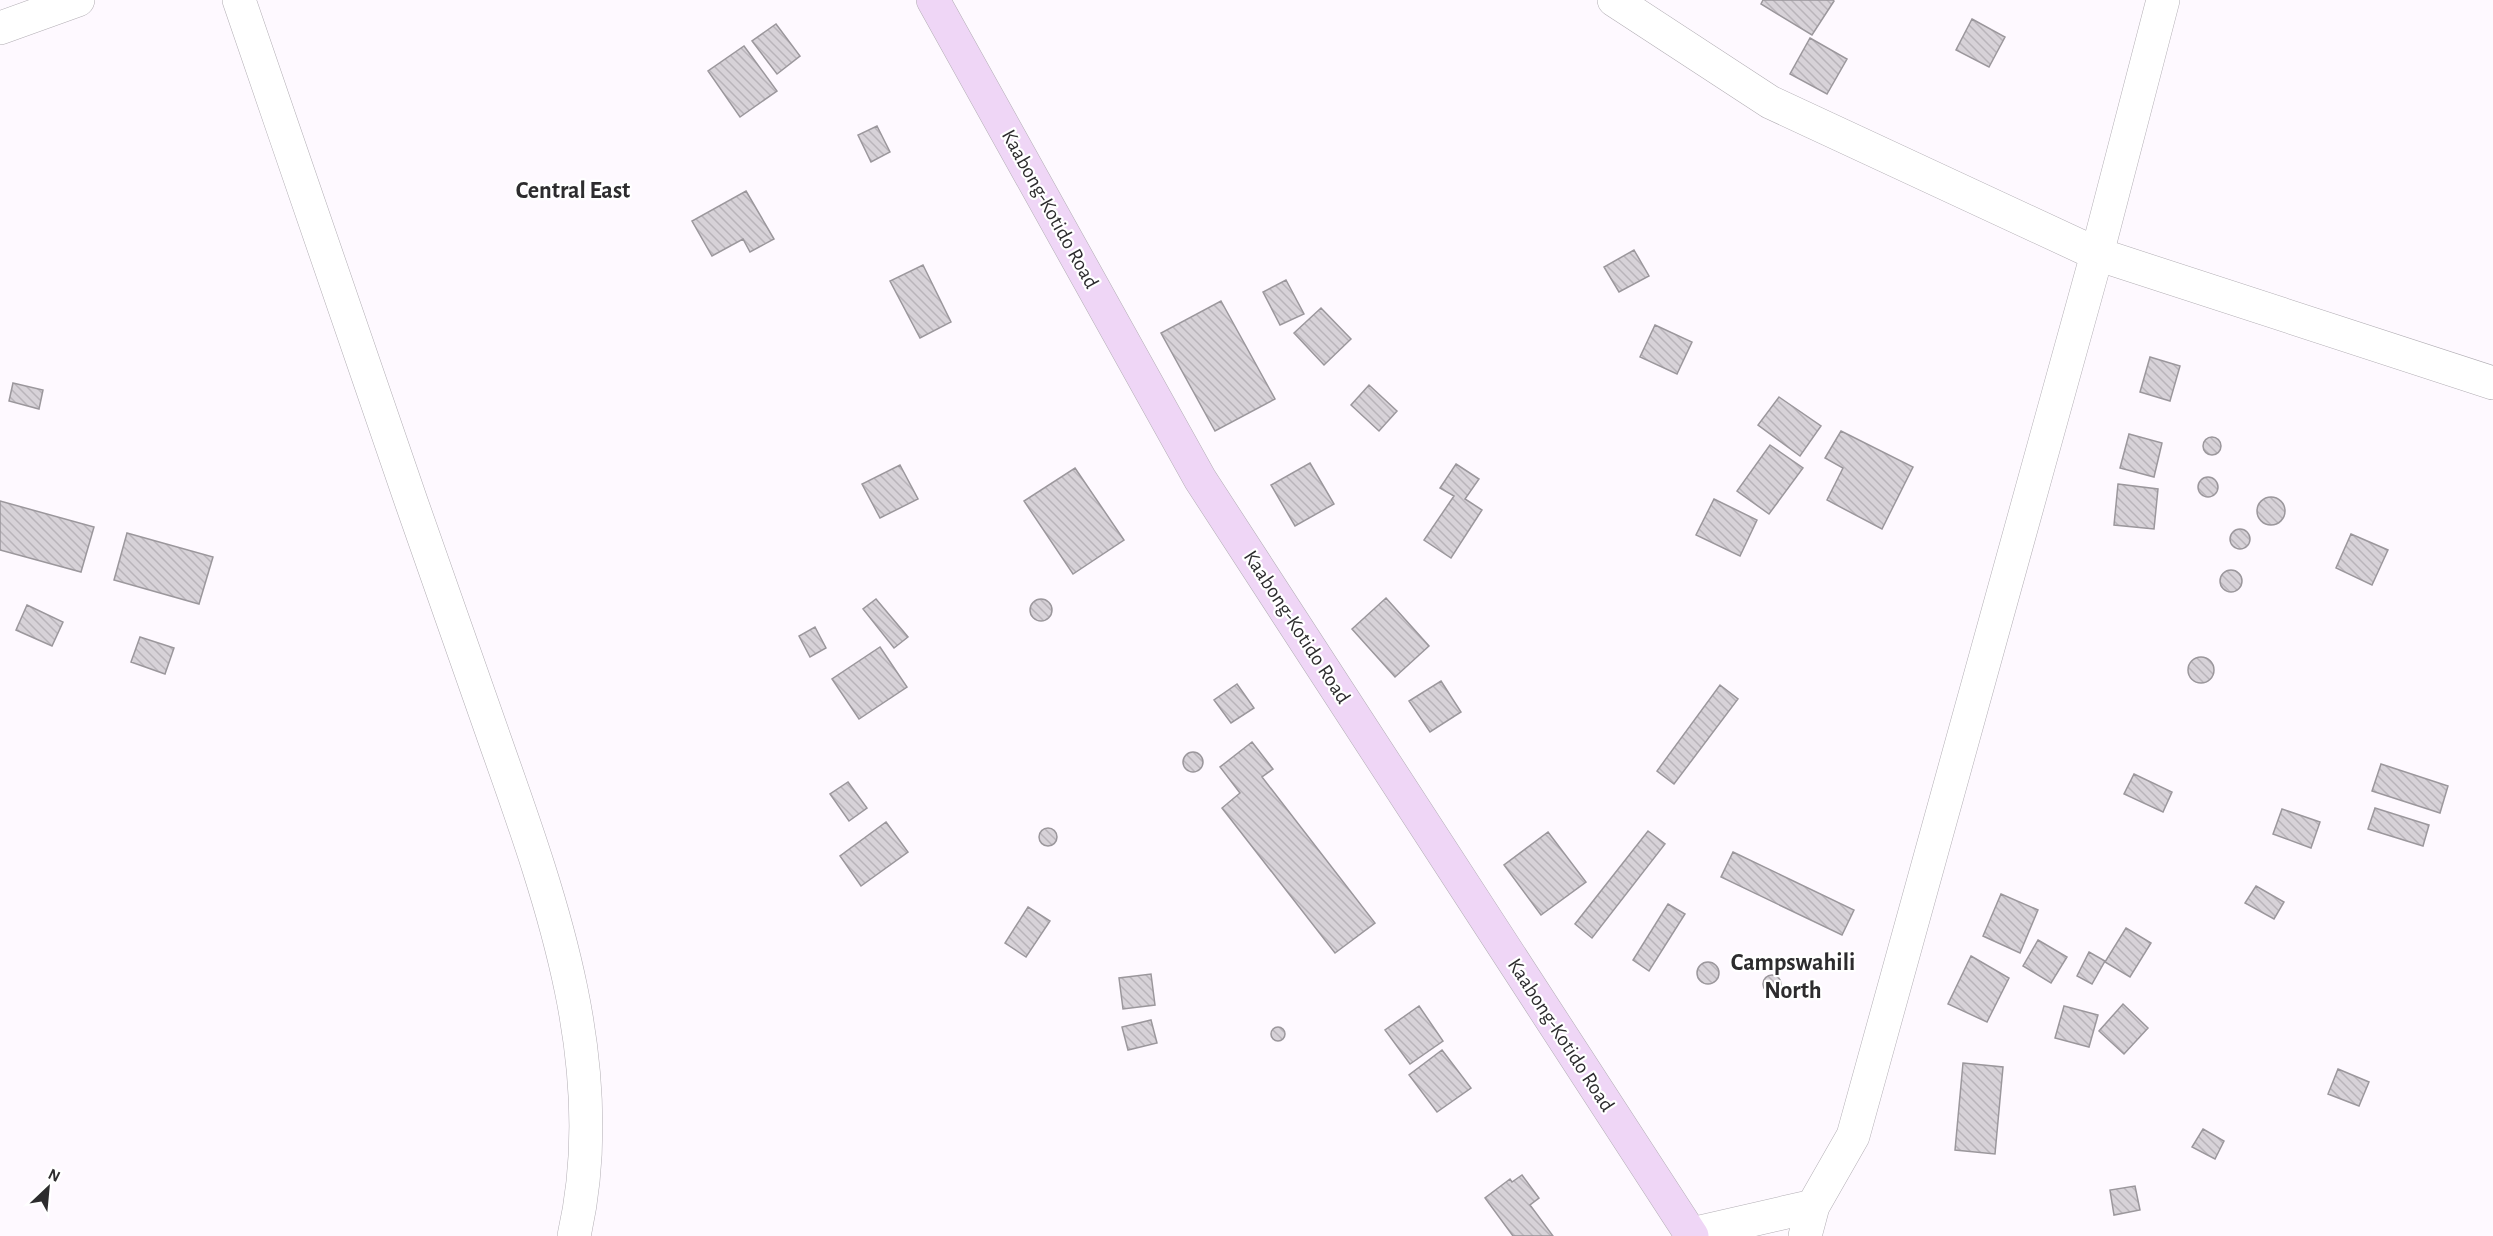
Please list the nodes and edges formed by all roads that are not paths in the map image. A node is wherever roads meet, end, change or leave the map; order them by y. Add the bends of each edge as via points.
1 (78, 0) edge
2 (240, 0) edge
3 (933, 0) edge
4 (1614, 0) edge
5 (2163, 0) edge
6 (0, 28) edge
7 (2097, 254) junction
8 (2493, 383) edge
9 (1809, 1221) edge
10 (1691, 1235) edge
11 (574, 1236) edge

1 - 6 street
2 - 11 street via 511,785 567,964 587,1100 581,1207
3 - 10 main road, Kaabong-Kotido Road via 1200,479
4 - 7 street via 1770,102
5 - 7 street
7 - 8 street
7 - 9 street via 1853,1136
9 - 10 street

